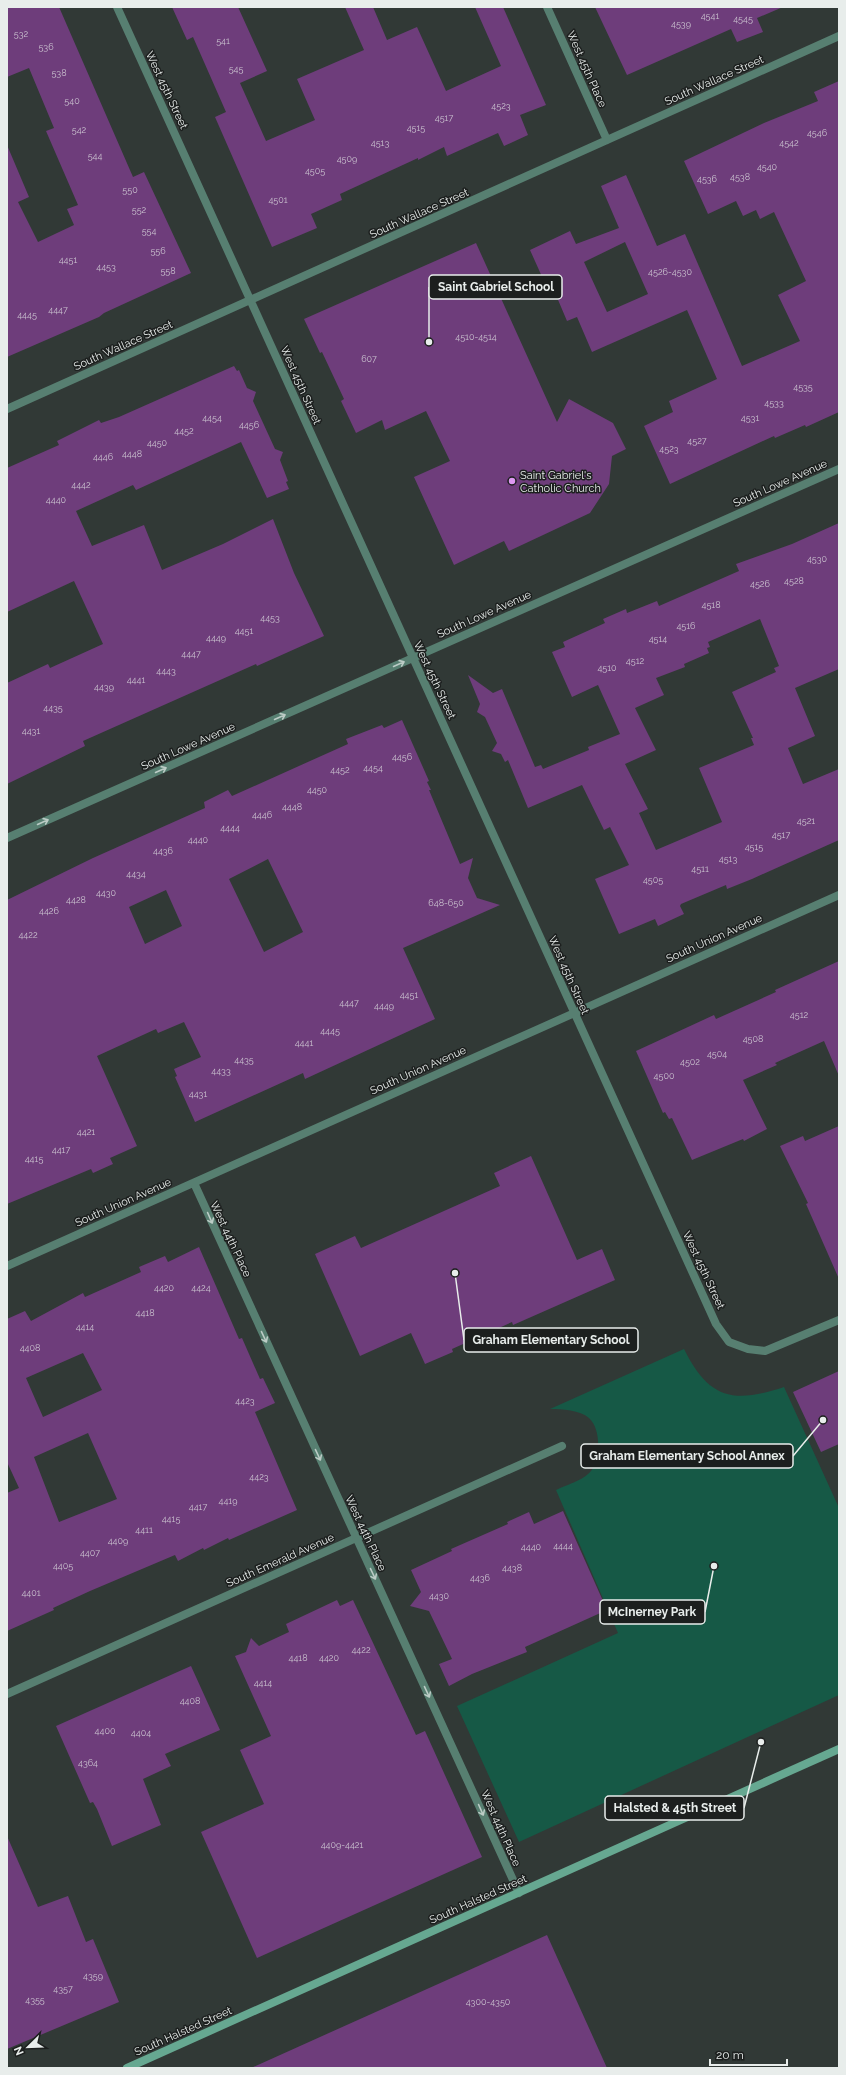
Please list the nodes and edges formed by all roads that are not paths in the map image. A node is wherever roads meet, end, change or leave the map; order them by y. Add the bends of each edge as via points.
1 (117, 7) edge
2 (547, 7) edge
3 (839, 36) edge
4 (607, 140) junction
5 (250, 300) junction
6 (7, 409) edge
7 (839, 468) edge
8 (412, 658) junction
9 (7, 838) edge
10 (839, 894) edge
11 (574, 1013) junction
12 (194, 1183) junction
13 (7, 1266) edge
14 (839, 1320) edge
15 (562, 1446) dead end
16 (356, 1538) junction
17 (7, 1694) edge
18 (839, 1750) edge
19 (519, 1893) junction
20 (127, 2068) edge

1 - 5 street, West 45th Street
2 - 4 street, West 45th Place
3 - 4 street, South Wallace Street
4 - 5 street, South Wallace Street
5 - 6 street, South Wallace Street
5 - 8 street, West 45th Street
7 - 8 street, South Lowe Avenue
9 -> 8 street, South Lowe Avenue
8 - 11 street, West 45th Street
10 - 11 street, South Union Avenue
11 - 12 street, South Union Avenue
11 - 14 street, West 45th Street via 716,1324 729,1342 748,1349 765,1351
12 - 13 street, South Union Avenue
12 -> 16 street, West 44th Place
15 - 16 street, South Emerald Avenue
16 - 17 street, South Emerald Avenue
16 -> 19 street, West 44th Place
18 - 19 main road, South Halsted Street
19 - 20 main road, South Halsted Street

